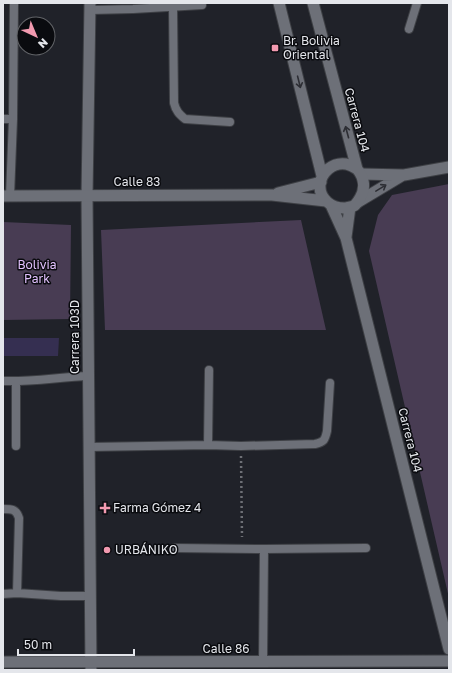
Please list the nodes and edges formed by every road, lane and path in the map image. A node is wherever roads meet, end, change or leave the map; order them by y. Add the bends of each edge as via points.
1 (14, 3) edge
2 (279, 3) edge
3 (312, 3) edge
4 (417, 3) edge
5 (202, 5) dead end
6 (90, 7) edge
7 (173, 7) junction
8 (409, 29) dead end
9 (3, 119) edge
10 (13, 119) junction
11 (230, 122) dead end
12 (449, 167) edge
13 (359, 172) junction
14 (404, 175) junction
15 (322, 179) junction
16 (272, 195) junction
17 (6, 196) edge
18 (87, 196) junction
19 (328, 203) junction
20 (354, 204) junction
21 (346, 238) junction
22 (209, 370) dead end
23 (89, 376) junction
24 (3, 381) edge
25 (16, 381) junction
26 (330, 383) dead end
27 (208, 444) junction
28 (16, 446) dead end
29 (241, 446) junction
30 (89, 447) junction
31 (3, 509) edge
32 (174, 548) dead end
33 (242, 548) junction
34 (366, 548) dead end
35 (264, 549) junction
36 (17, 593) junction
37 (3, 594) edge
38 (90, 596) junction
39 (449, 649) edge
40 (449, 661) edge
41 (3, 662) edge
42 (263, 662) junction
43 (91, 666) edge
44 (328, 666) edge

1 - 10 lane
2 -> 15 street
13 -> 3 street, Carrera 104
4 - 8 lane
5 - 7 lane
6 - 7 lane
6 - 18 street, Carrera 103D
7 - 11 lane via 176,110 185,119
9 - 10 lane
10 - 17 lane
12 - 14 street
13 - 14 street
13 - 15 street via 352,166 338,164 326,170
13 - 20 street, Carrera 104 via 364,187
20 -> 14 street
15 - 16 street, Calle 83
15 - 19 street via 320,189
16 - 18 street, Calle 83
16 - 19 street, Calle 83
17 - 18 street, Calle 83
18 - 23 street, Carrera 103D
19 - 20 street via 343,208
19 - 21 street, Carrera 104
20 - 21 street, Carrera 104
21 - 39 street, Carrera 104
22 - 27 lane
23 - 25 lane
23 - 30 street, Carrera 103D
24 - 25 lane
25 - 28 lane
26 - 29 lane via 327,431 325,439 321,442
27 - 29 lane
27 - 30 lane
29 - 33 path
30 - 38 street, Carrera 103D
31 - 36 lane via 12,509 20,518
32 - 33 lane
33 - 35 lane
34 - 35 lane
35 - 42 lane
36 - 37 lane
36 - 38 lane
38 - 43 street, Carrera 103D
40 - 44 street, Calle 86
41 - 43 street, Calle 86
42 - 43 street, Calle 86
42 - 44 street, Calle 86

